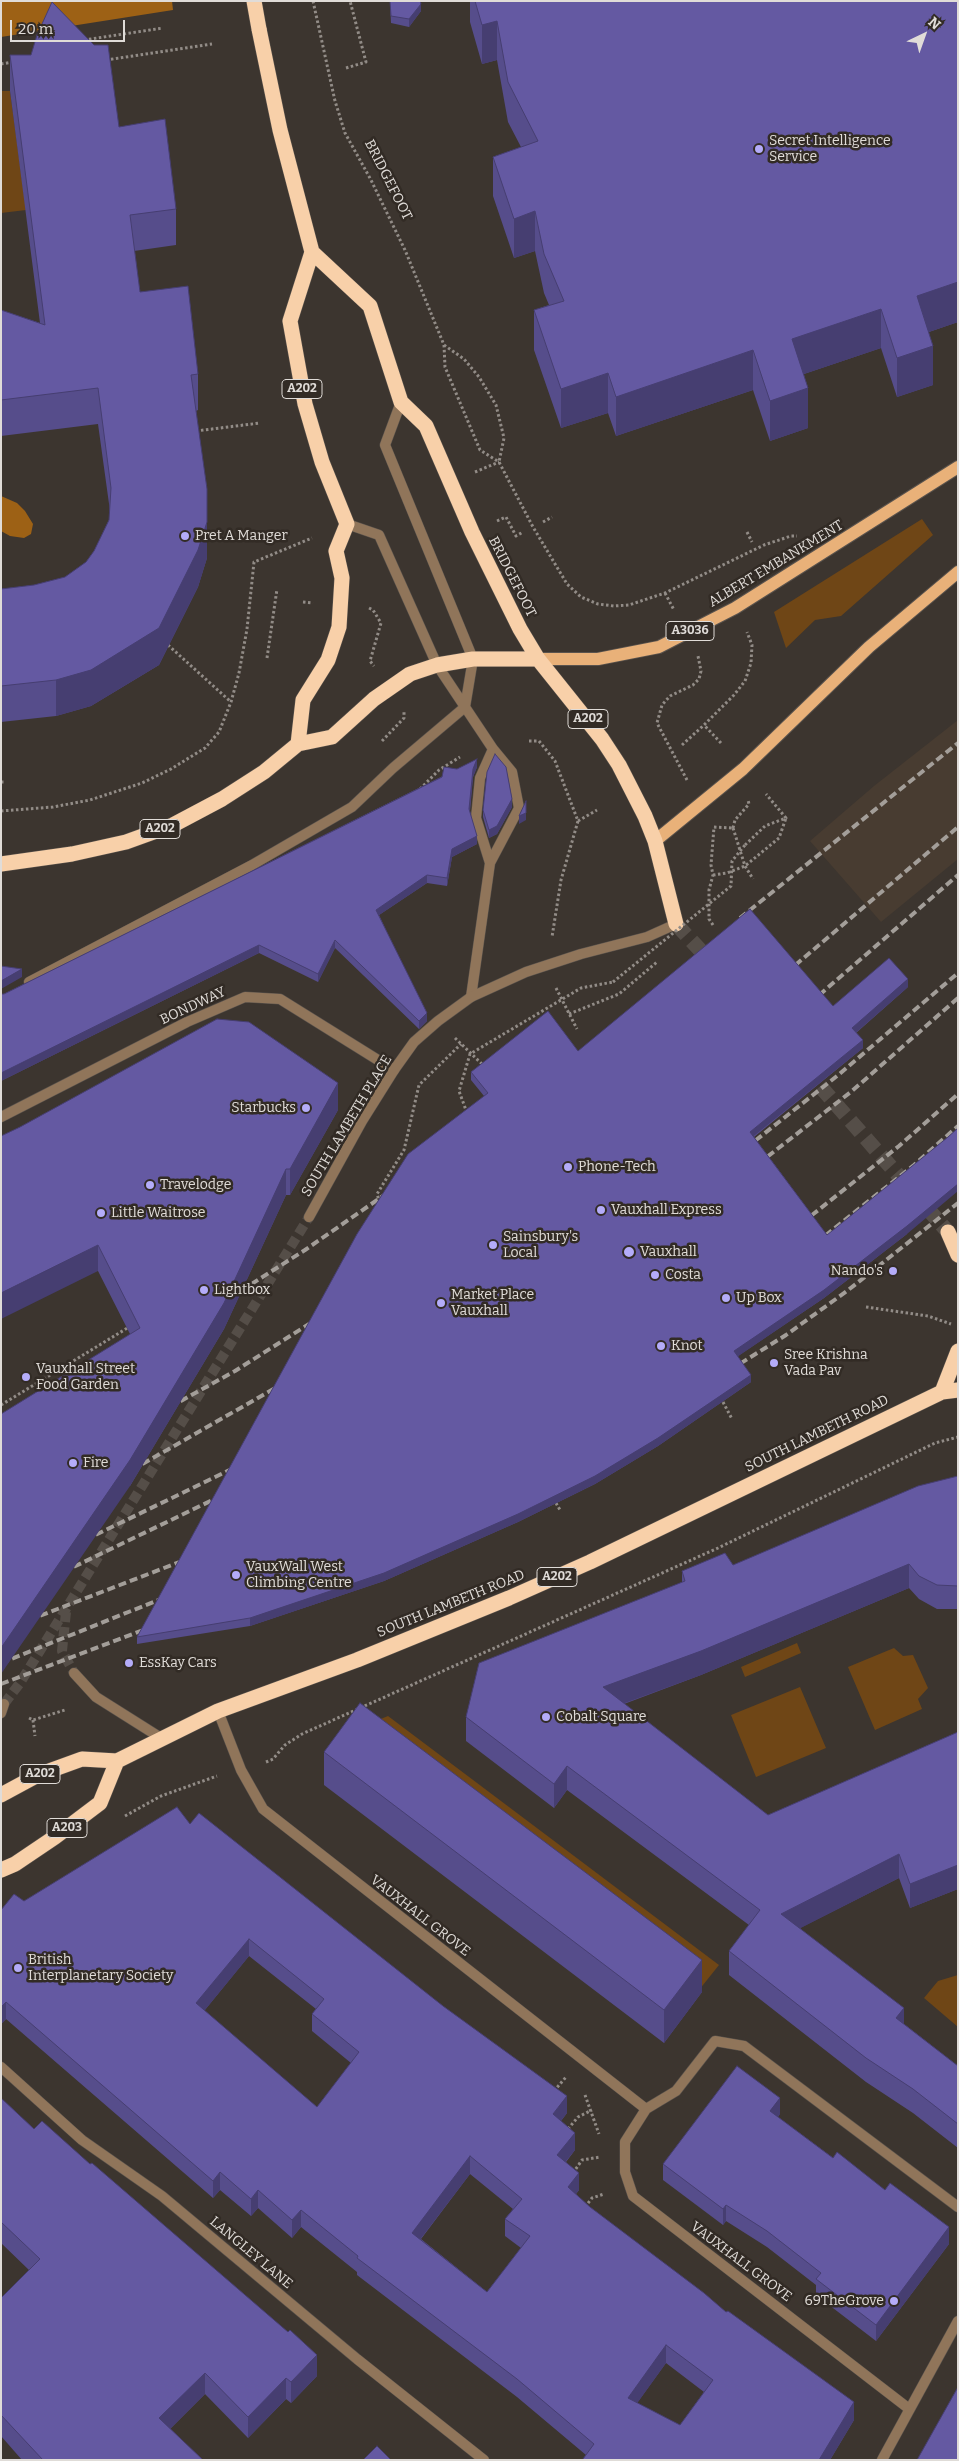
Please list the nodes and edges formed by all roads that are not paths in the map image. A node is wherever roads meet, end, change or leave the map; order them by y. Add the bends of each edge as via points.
1 (254, 1) edge
2 (312, 252) junction
3 (402, 402) junction
4 (958, 468) edge
5 (347, 524) junction
6 (958, 572) edge
7 (473, 659) junction
8 (538, 659) junction
9 (437, 665) junction
10 (465, 707) junction
11 (298, 744) junction
12 (493, 749) junction
13 (654, 840) junction
14 (490, 863) junction
15 (1, 864) edge
16 (676, 924) joint
17 (18, 988) edge
18 (471, 997) junction
19 (394, 1070) junction
20 (1, 1117) edge
21 (309, 1217) tunnel mouth
22 (953, 1234) tunnel mouth
23 (958, 1254) edge
24 (958, 1352) edge
25 (958, 1390) edge
26 (942, 1392) junction
27 (74, 1673) tunnel mouth
28 (218, 1712) junction
29 (161, 1738) junction
30 (117, 1761) junction
31 (1, 1795) edge
32 (1, 1870) edge
33 (1, 2067) edge
34 (646, 2109) junction
35 (958, 2207) edge
36 (958, 2321) edge
37 (908, 2408) junction
38 (484, 2460) edge
39 (882, 2460) edge

1 - 2 highway, bridge via 280,130
2 - 3 highway, BRIDGEFOOT / A202 via 370,306
2 - 5 highway, A202 via 290,322 305,404 322,462
3 - 7 street via 385,445
3 - 8 highway, BRIDGEFOOT / A202 via 426,426 500,591
4 - 8 main road, ALBERT EMBANKMENT / A3036 via 735,608 659,647 598,659
5 - 9 street via 379,535
5 - 11 highway via 336,551 342,578 340,627 328,660 303,700
6 - 13 main road via 869,648 743,769
7 - 8 highway, A202
7 - 9 highway, A202
7 - 10 street
8 - 13 highway, BRIDGEFOOT / A202 via 602,739 630,785
9 - 10 street
9 - 11 highway, A202 via 410,674 389,688 332,737
10 - 12 street
10 - 17 street via 407,754 352,807
11 - 15 highway, A202 via 264,772 173,825 126,842
12 - 14 street via 480,778 476,818
12 - 14 street via 512,772 519,808
13 - 16 highway, BRIDGEFOOT / A202
14 - 18 street
16 - 18 street, SOUTH LAMBETH PLACE via 647,938 551,963
18 - 19 street, SOUTH LAMBETH PLACE via 414,1042
19 - 20 street, BONDWAY via 280,999 245,997 187,1022
19 - 21 street, SOUTH LAMBETH PLACE
22 - 23 highway
24 - 26 highway
25 - 26 highway, A202
26 - 28 highway, SOUTH LAMBETH ROAD / A202 via 518,1594
27 - 29 street via 96,1697
28 - 29 highway, SOUTH LAMBETH ROAD / A202
28 - 34 street, VAUXHALL GROVE via 241,1770 263,1809
29 - 30 highway, SOUTH LAMBETH ROAD / A202
30 - 31 highway, A202 via 82,1759 38,1775
30 - 32 highway, A203 via 100,1802 55,1837
33 - 38 street, LANGLEY LANE via 82,2140 162,2196
34 - 35 street, VAUXHALL GROVE via 676,2091 715,2041 744,2046
34 - 37 street, VAUXHALL GROVE via 625,2142 625,2172 632,2196
36 - 37 street
37 - 39 street

